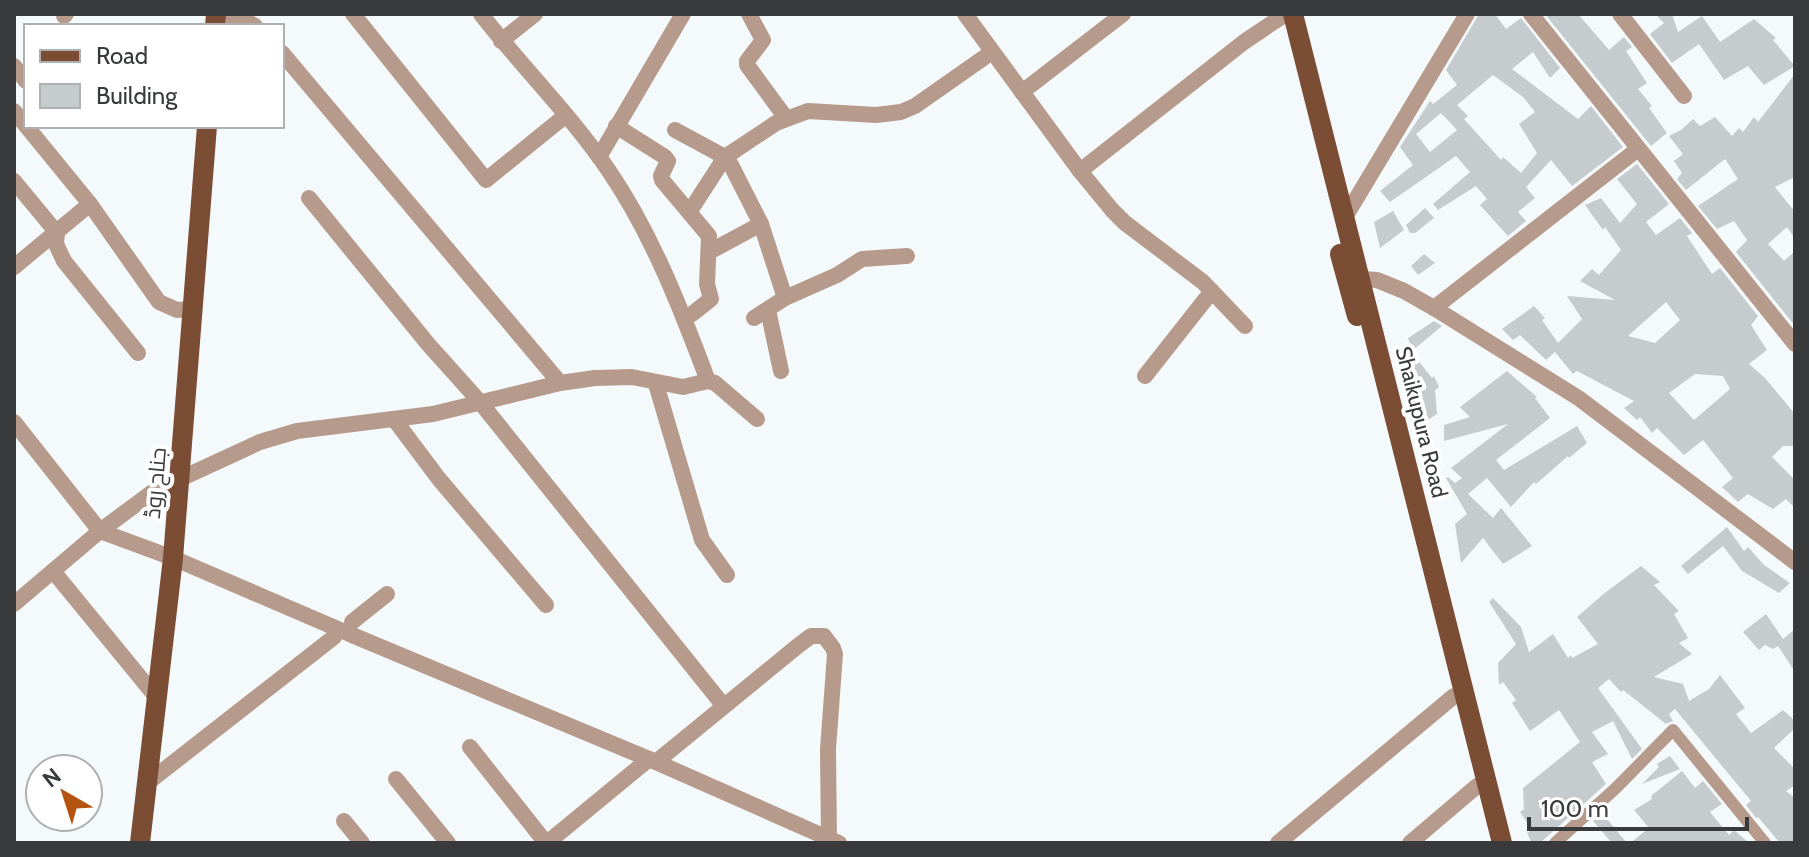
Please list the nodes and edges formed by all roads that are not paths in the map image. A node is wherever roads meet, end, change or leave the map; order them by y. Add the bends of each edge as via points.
1 (353, 14) edge
2 (481, 14) edge
3 (535, 14) edge
4 (683, 14) edge
5 (749, 14) edge
6 (965, 14) edge
7 (1123, 14) edge
8 (1467, 14) edge
9 (1531, 14) edge
10 (1620, 14) edge
11 (1285, 15) edge
12 (221, 24) edge
13 (252, 24) edge
14 (501, 41) junction
15 (992, 52) junction
16 (284, 55) edge
17 (1022, 92) junction
18 (1684, 96) dead end
19 (565, 116) junction
20 (786, 118) junction
21 (616, 126) junction
22 (29, 128) edge
23 (207, 128) edge
24 (675, 130) dead end
25 (1638, 149) junction
26 (599, 157) junction
27 (725, 157) junction
28 (1080, 171) junction
29 (14, 181) edge
30 (309, 198) dead end
31 (90, 204) junction
32 (690, 211) junction
33 (1344, 219) junction
34 (761, 224) junction
35 (57, 233) junction
36 (709, 252) junction
37 (907, 256) dead end
38 (14, 267) edge
39 (1355, 281) junction
40 (1212, 291) junction
41 (785, 298) junction
42 (1434, 308) junction
43 (192, 309) junction
44 (684, 317) junction
45 (1245, 326) dead end
46 (1795, 344) edge
47 (138, 353) dead end
48 (781, 371) dead end
49 (1145, 376) dead end
50 (708, 381) junction
51 (560, 383) junction
52 (656, 384) junction
53 (480, 402) junction
54 (394, 419) junction
55 (757, 419) dead end
56 (14, 422) edge
57 (180, 478) junction
58 (100, 531) junction
59 (173, 558) junction
60 (1795, 562) edge
61 (53, 571) junction
62 (727, 575) dead end
63 (387, 594) dead end
64 (14, 604) edge
65 (546, 605) dead end
66 (352, 628) junction
67 (332, 632) junction
68 (1454, 696) junction
69 (157, 698) junction
70 (723, 705) junction
71 (470, 747) dead end
72 (653, 761) junction
73 (396, 779) dead end
74 (146, 784) junction
75 (1477, 786) junction
76 (344, 821) dead end
77 (829, 842) edge
78 (140, 843) edge
79 (362, 843) edge
80 (448, 843) edge
81 (547, 843) edge
82 (1278, 843) edge
83 (1410, 843) edge
84 (1490, 843) edge
85 (1502, 843) edge
86 (1555, 843) edge
87 (1765, 843) edge

1 - 19 street via 486,180
2 - 14 street
3 - 14 street
4 - 21 street
5 - 20 street via 763,40 747,61 748,70
6 - 15 street
7 - 17 street
8 - 33 street
9 - 25 street
10 - 18 street
11 - 28 street
11 - 33 main road, Shaikupura Road
11 - 39 main road, Shaikupura Road
12 - 13 street
14 - 19 street
15 - 17 street
15 - 20 street via 901,112 808,111
16 - 51 street
17 - 28 street
19 - 26 street
20 - 27 street
21 - 26 street
21 - 32 street via 665,157 662,180
22 - 31 street
23 - 43 main road, جناح روڈ
24 - 27 street
25 - 42 street
25 - 46 street
26 - 44 street via 630,206
27 - 32 street
27 - 34 street
28 - 40 street via 1125,223
29 - 35 street
30 - 53 street
31 - 35 street
31 - 43 street via 159,302 177,310
32 - 36 street via 709,236
33 - 39 main road, Shaikupura Road
34 - 36 street
34 - 41 street
35 - 38 street
35 - 47 street via 64,261
36 - 44 street via 711,299
37 - 41 street via 862,259
39 - 42 street via 1392,285
39 - 68 main road, Shaikupura Road
39 - 85 main road, Shaikupura Road
40 - 45 street
40 - 49 street
41 - 48 street via 761,314
42 - 60 street via 1580,399
43 - 57 main road, جناح روڈ
44 - 50 street
50 - 52 street via 683,387
50 - 55 street
51 - 52 street via 613,376
51 - 53 street
52 - 62 street via 702,540
53 - 54 street
53 - 70 street
54 - 57 street via 297,431
54 - 65 street
56 - 58 street
57 - 58 street
57 - 59 main road, جناح روڈ
58 - 59 street
58 - 61 street
59 - 67 street
59 - 69 main road, جناح روڈ
61 - 64 street
61 - 69 street
63 - 66 street
66 - 67 street, bridge
66 - 72 street
67 - 74 street
68 - 75 main road, Shaikupura Road
68 - 82 street
69 - 74 main road, جناح روڈ
70 - 72 street
70 - 77 street via 811,636 828,641 835,654
71 - 81 street
72 - 77 street
72 - 81 street
73 - 80 street
74 - 78 main road, جناح روڈ
75 - 83 street
75 - 84 main road, Shaikupura Road
76 - 79 street
86 - 87 street via 1673,730

